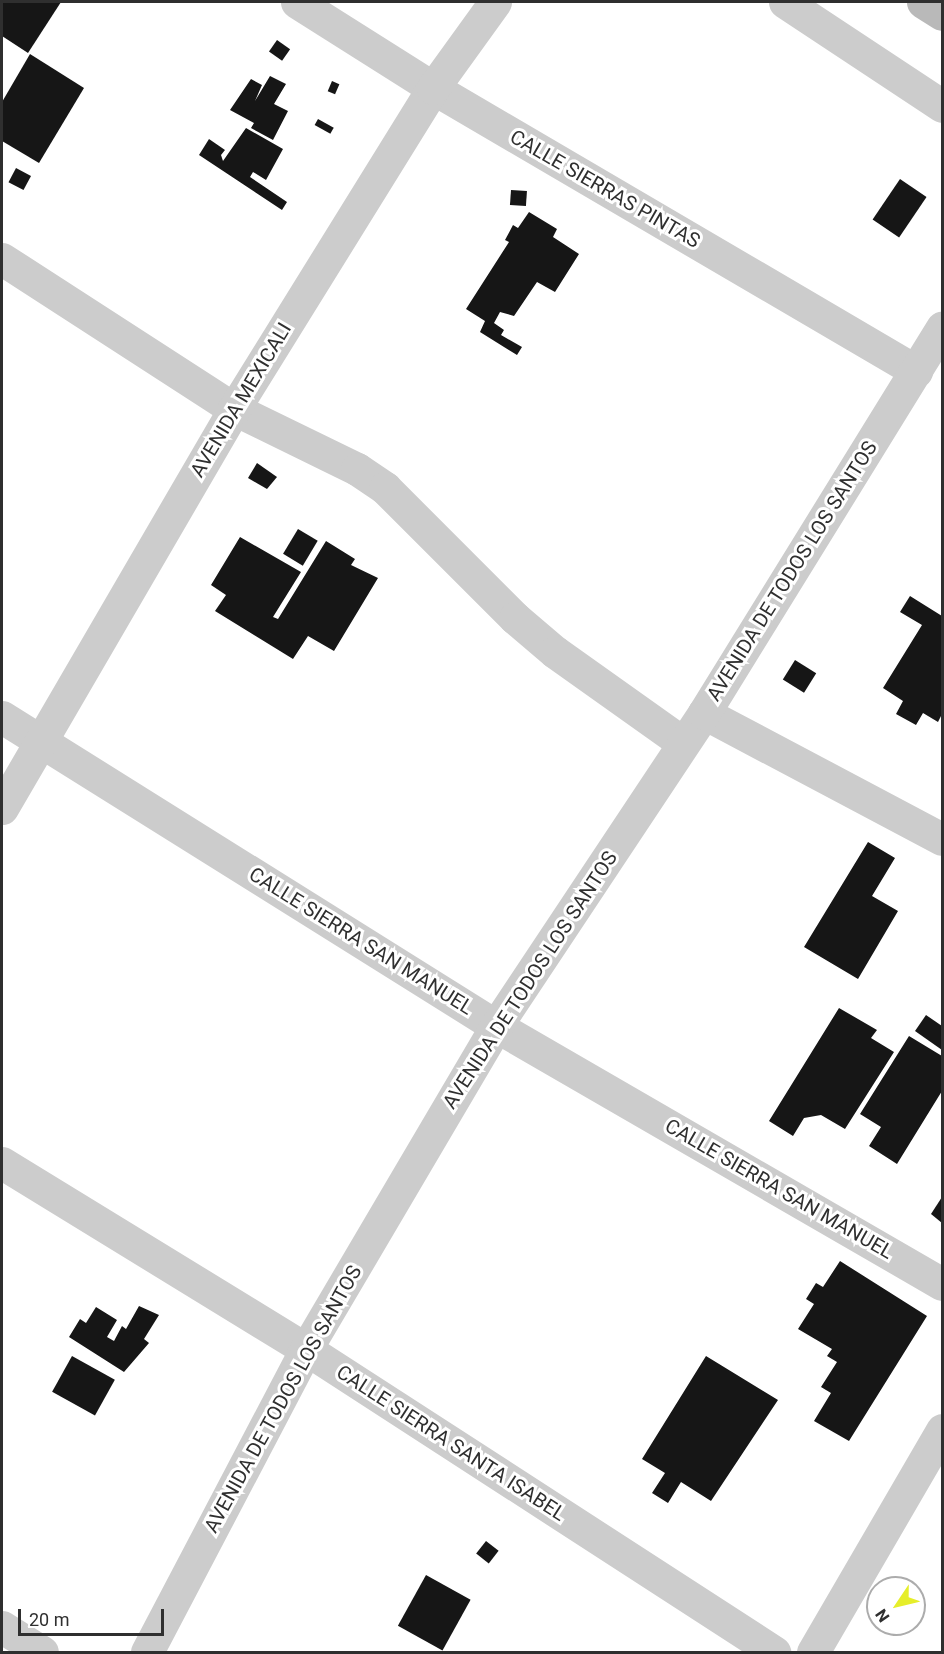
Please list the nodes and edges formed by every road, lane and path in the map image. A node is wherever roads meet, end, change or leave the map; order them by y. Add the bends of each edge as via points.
1 (297, 2) edge
2 (495, 2) edge
3 (785, 2) edge
4 (922, 2) edge
5 (942, 14) edge
6 (433, 88) junction
7 (942, 106) edge
8 (2, 259) edge
9 (942, 327) edge
10 (916, 371) junction
11 (234, 409) junction
12 (704, 713) junction
13 (2, 717) edge
14 (43, 742) junction
15 (683, 743) junction
16 (2, 808) edge
17 (942, 839) edge
18 (496, 1026) junction
19 (2, 1163) edge
20 (942, 1284) edge
21 (306, 1349) junction
22 (942, 1430) edge
23 (2, 1627) edge
24 (42, 1653) edge
25 (147, 1653) edge
26 (774, 1653) edge
27 (813, 1653) edge

1 - 6 street, CALLE SIERRAS PINTAS
2 - 6 street, AVENIDA MEXICALI
3 - 7 street
4 - 5 main road
6 - 10 street, CALLE SIERRAS PINTAS
6 - 11 street, AVENIDA MEXICALI
8 - 11 street
9 - 10 street, AVENIDA DE TODOS LOS SANTOS
10 - 12 street, AVENIDA DE TODOS LOS SANTOS
11 - 14 street, AVENIDA MEXICALI
11 - 15 street via 357,469 385,488 515,618 555,652
12 - 15 street, AVENIDA DE TODOS LOS SANTOS
12 - 17 street
13 - 14 street, CALLE SIERRA SAN MANUEL
14 - 16 street, AVENIDA MEXICALI
14 - 18 street, CALLE SIERRA SAN MANUEL
15 - 18 street, AVENIDA DE TODOS LOS SANTOS
18 - 20 street, CALLE SIERRA SAN MANUEL
18 - 21 street, AVENIDA DE TODOS LOS SANTOS
19 - 21 street, CALLE SIERRA SANTA ISABEL
21 - 25 street, AVENIDA DE TODOS LOS SANTOS
21 - 26 street, CALLE SIERRA SANTA ISABEL
22 - 27 street
23 - 24 street

